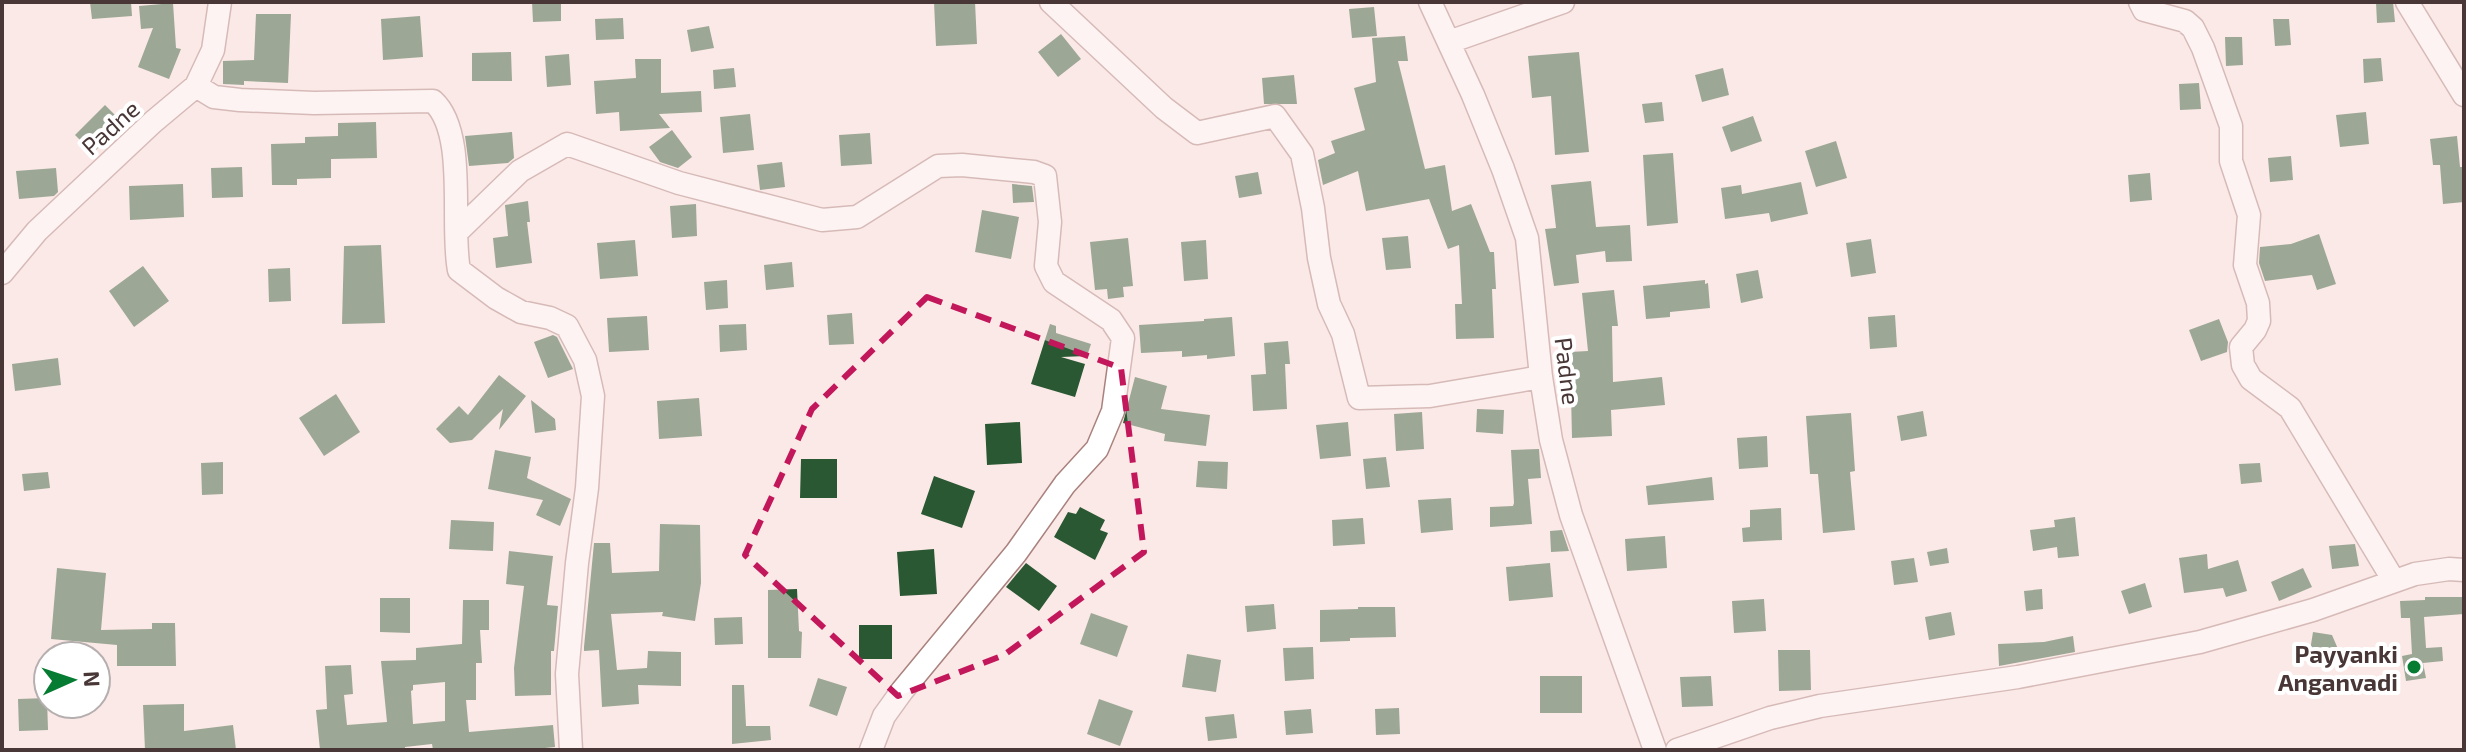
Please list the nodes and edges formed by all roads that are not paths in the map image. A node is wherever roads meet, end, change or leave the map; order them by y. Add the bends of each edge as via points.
1 (220, 2) edge
2 (1051, 2) edge
3 (1430, 2) edge
4 (1563, 2) edge
5 (2140, 2) edge
6 (2407, 2) edge
7 (1449, 42) junction
8 (196, 86) junction
9 (2464, 95) edge
10 (458, 231) junction
11 (2, 273) edge
12 (1541, 377) junction
13 (2464, 570) edge
14 (2394, 581) junction
15 (571, 750) edge
16 (871, 750) edge
17 (1655, 750) edge
18 (1677, 750) edge

1 - 8 street, Padne via 213,50
2 - 12 street via 1197,133 1275,116 1302,154 1329,304 1343,334 1359,398 1430,396
3 - 7 street, Padne
4 - 7 street
5 - 14 street via 2144,10 2193,28 2231,126 2231,161 2249,215 2245,265 2258,312 2255,330 2241,347 2243,365 2251,379 2290,408
6 - 9 street
7 - 12 street, Padne via 1527,238
8 - 10 street via 214,97 240,100 433,101 452,132
8 - 11 street, Padne via 37,231
10 - 15 street via 459,270 521,312 567,326 585,360 593,396 567,674
10 - 16 street via 520,171 567,144 679,183 822,220 857,217 938,166 1045,176 1050,222 1046,266 1054,282 1111,320 1123,338 1113,411 1097,449 884,716
12 - 17 street, Padne via 1571,515
13 - 14 street via 2427,571
14 - 18 street via 2200,642 2018,677 1820,706

